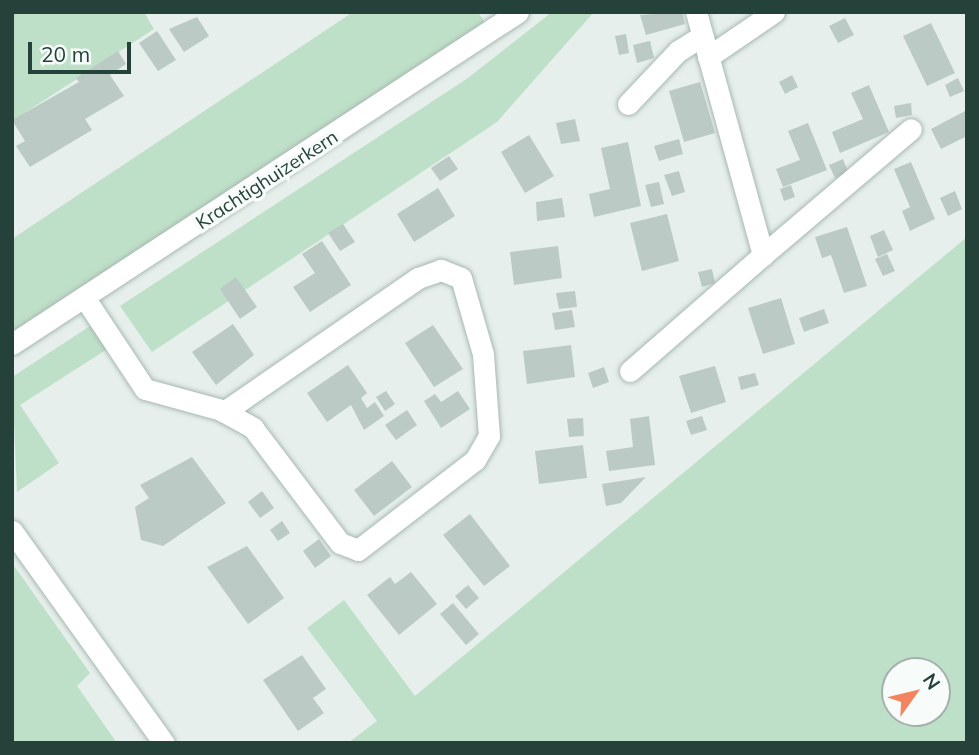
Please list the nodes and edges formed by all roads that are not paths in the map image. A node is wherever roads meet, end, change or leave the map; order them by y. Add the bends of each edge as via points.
1 (518, 12) edge
2 (696, 12) edge
3 (774, 12) edge
4 (702, 36) junction
5 (708, 57) junction
6 (628, 104) dead end
7 (911, 129) dead end
8 (763, 255) junction
9 (84, 298) junction
10 (12, 344) edge
11 (630, 371) dead end
12 (224, 412) junction
13 (12, 531) edge
14 (164, 743) edge

1 - 9 street, Krachtighuizerkern
2 - 4 street
3 - 5 street
4 - 5 street
4 - 6 street via 678,51
5 - 8 street
7 - 8 street
8 - 11 street
9 - 10 street, Krachtighuizerkern
9 - 12 street via 145,389
12 - 12 street via 253,428 340,543 358,550 475,460 489,436 483,354 461,278 441,271 418,278
13 - 14 street

